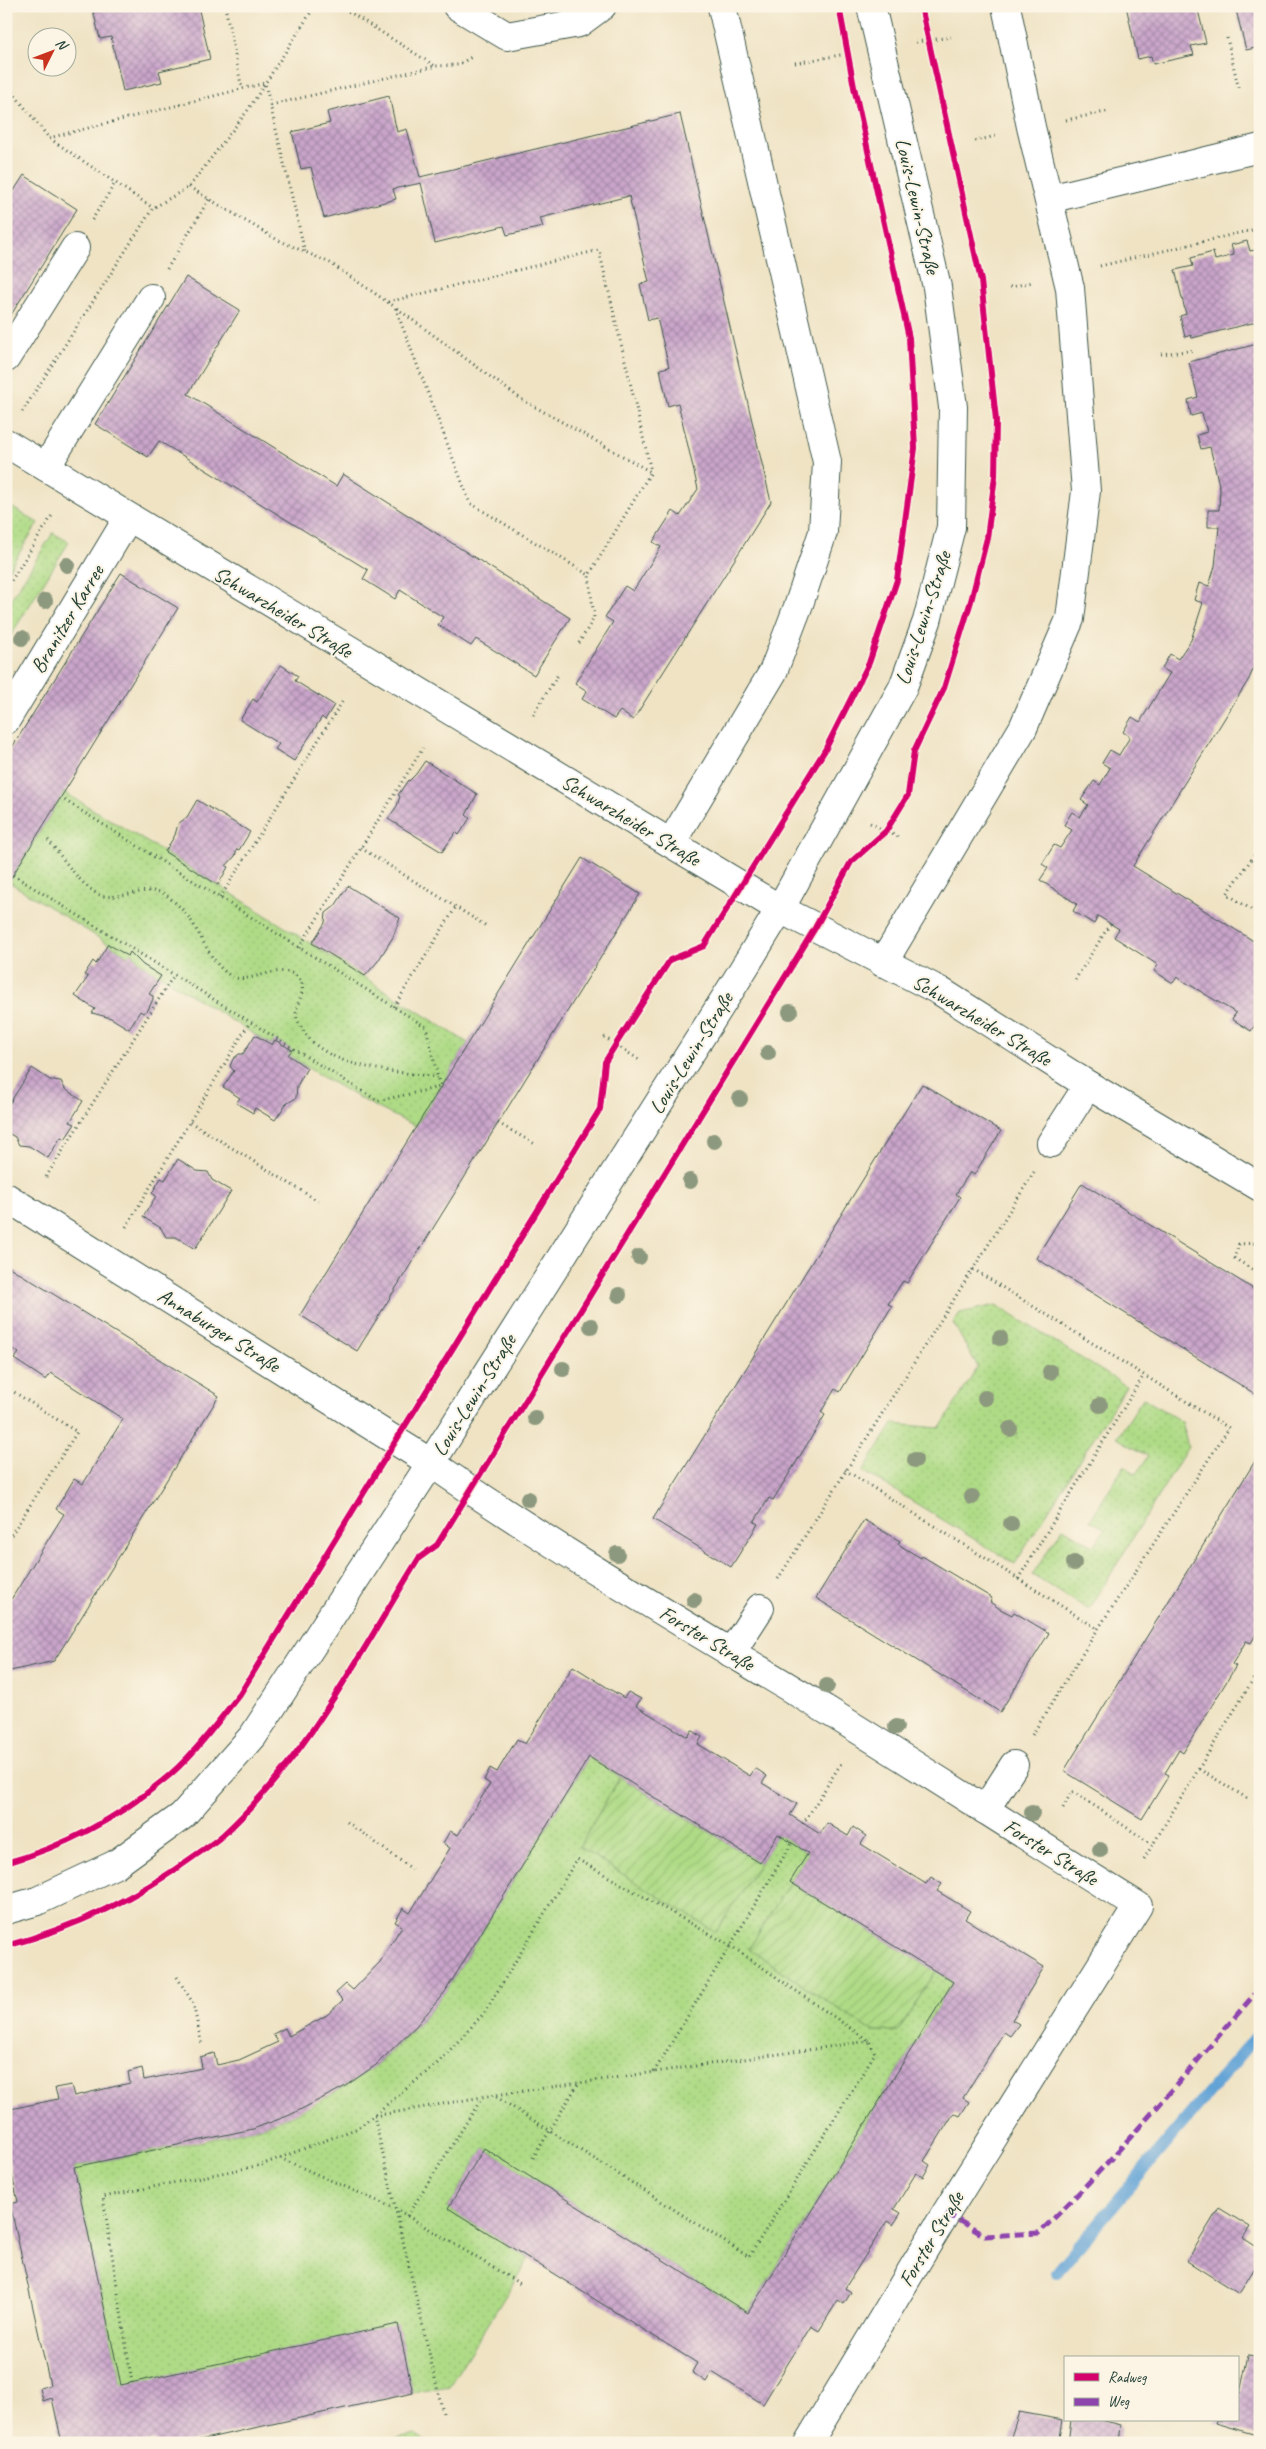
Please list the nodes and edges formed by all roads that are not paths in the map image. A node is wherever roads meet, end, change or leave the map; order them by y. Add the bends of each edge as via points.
1 (457, 6) edge
2 (602, 6) edge
3 (716, 6) edge
4 (734, 6) edge
5 (872, 6) edge
6 (1006, 6) edge
7 (722, 7) edge
8 (1260, 148) edge
9 (1049, 199) junction
10 (82, 236) road end
11 (151, 298) dead end
12 (6, 358) edge
13 (12, 432) edge
14 (46, 467) junction
15 (128, 518) junction
16 (6, 720) edge
17 (671, 843) junction
18 (780, 909) junction
19 (883, 963) junction
20 (1088, 1085) junction
21 (1051, 1144) road end
22 (1260, 1187) edge
23 (6, 1197) edge
24 (431, 1463) junction
25 (760, 1608) road end
26 (732, 1653) junction
27 (1014, 1765) road end
28 (985, 1810) junction
29 (6, 1910) edge
30 (808, 2443) edge

1 - 2 street via 507,36 579,22
3 - 7 street
4 - 7 street
5 - 18 street, Louis-Lewin-Straße via 937,287 953,407 952,527 927,621 903,687
6 - 9 street
7 - 17 street via 827,462 823,532 773,672
8 - 9 street
9 - 19 street via 1070,288 1086,491 1070,619 1023,728
10 - 12 street
11 - 14 street
13 - 14 street, Schwarzheider Straße
14 - 15 street, Schwarzheider Straße
15 - 16 street, Branitzer Karree
15 - 17 street, Schwarzheider Straße
17 - 18 street, Schwarzheider Straße
18 - 19 street, Schwarzheider Straße
18 - 24 street, Louis-Lewin-Straße
19 - 20 street, Schwarzheider Straße via 940,991
20 - 21 street
20 - 22 street, Schwarzheider Straße
23 - 24 street, Annaburger Straße
24 - 26 street, Forster Straße via 498,1510
24 - 29 street, Louis-Lewin-Straße via 254,1736 182,1816 116,1864 37,1901
25 - 26 street
26 - 28 street, Forster Straße
27 - 28 street
28 - 30 street, Forster Straße via 1138,1906 946,2213

